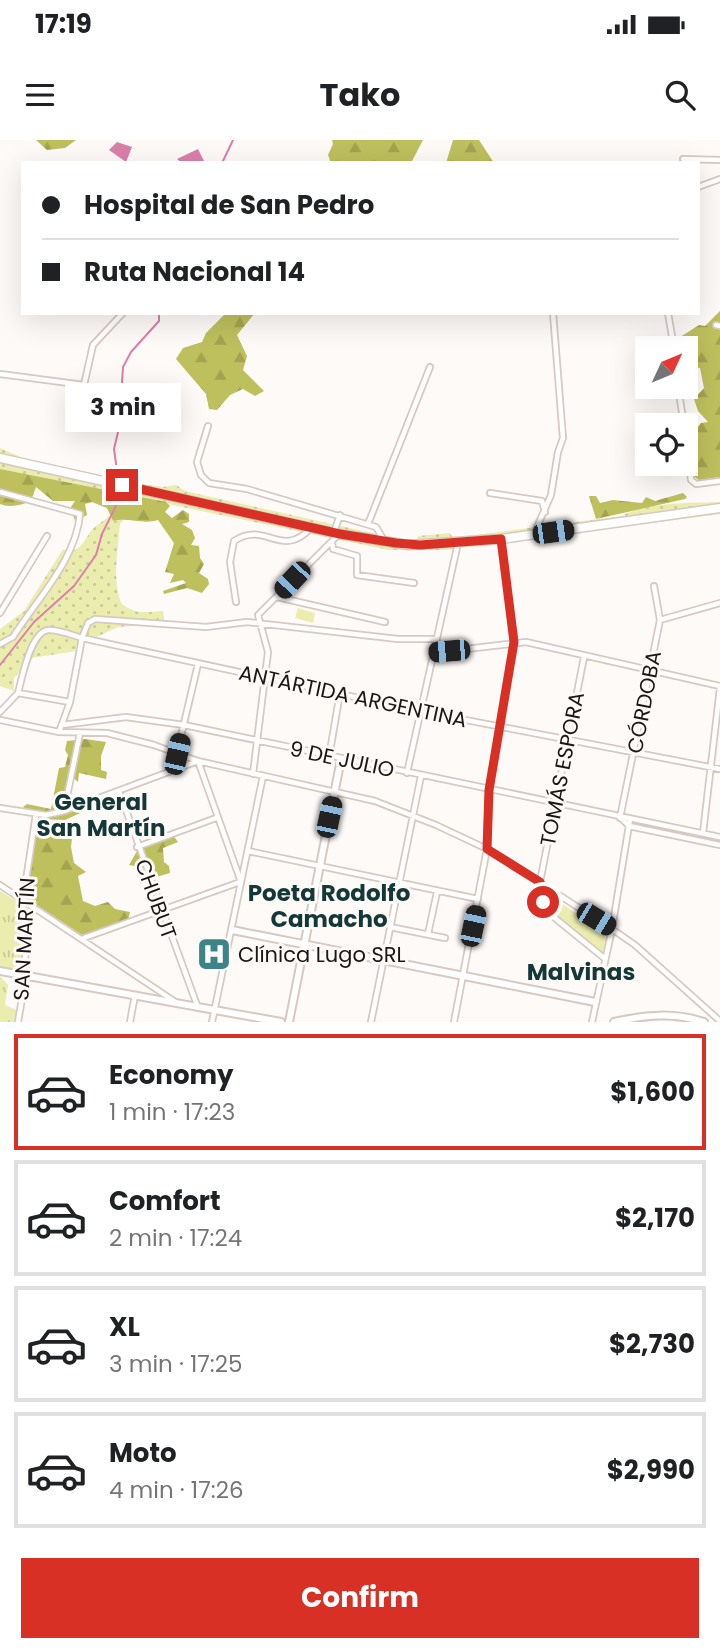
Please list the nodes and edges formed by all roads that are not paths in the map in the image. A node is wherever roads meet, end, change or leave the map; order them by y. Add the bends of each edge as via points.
1 (683, 159) dead end
2 (720, 160) edge
3 (720, 179) edge
4 (700, 186) edge
5 (120, 315) edge
6 (553, 315) edge
7 (668, 315) edge
8 (672, 336) edge
9 (430, 367) dead end
10 (0, 374) edge
11 (208, 426) dead end
12 (2, 459) edge
13 (690, 476) edge
14 (720, 481) edge
15 (0, 492) edge
16 (490, 493) dead end
17 (720, 508) edge
18 (545, 513) junction
19 (340, 515) junction
20 (368, 524) junction
21 (312, 527) junction
22 (337, 533) junction
23 (534, 535) junction
24 (47, 536) dead end
25 (501, 539) junction
26 (384, 541) junction
27 (331, 542) junction
28 (458, 543) junction
29 (414, 583) dead end
30 (654, 586) dead end
31 (276, 596) junction
32 (236, 602) dead end
33 (720, 603) edge
34 (0, 613) edge
35 (660, 620) junction
36 (385, 622) dead end
37 (259, 624) junction
38 (82, 638) junction
39 (435, 639) junction
40 (514, 642) junction
41 (0, 644) edge
42 (432, 653) junction
43 (584, 657) junction
44 (198, 664) junction
45 (650, 670) junction
46 (265, 678) junction
47 (720, 687) edge
48 (18, 693) junction
49 (340, 693) junction
50 (70, 702) junction
51 (419, 711) junction
52 (0, 712) edge
53 (0, 720) edge
54 (62, 725) junction
55 (184, 725) junction
56 (500, 726) junction
57 (60, 732) junction
58 (80, 733) junction
59 (568, 739) junction
60 (257, 740) junction
61 (634, 752) junction
62 (177, 754) junction
63 (329, 757) junction
64 (341, 759) junction
65 (198, 761) junction
66 (711, 767) junction
67 (720, 769) edge
68 (407, 773) junction
69 (253, 774) junction
70 (263, 776) junction
71 (421, 776) junction
72 (489, 790) junction
73 (119, 791) junction
74 (334, 792) junction
75 (555, 803) junction
76 (0, 808) edge
77 (64, 811) junction
78 (36, 814) junction
79 (412, 816) junction
80 (216, 818) junction
81 (620, 818) junction
82 (629, 823) junction
83 (703, 834) junction
84 (720, 837) edge
85 (720, 845) edge
86 (137, 847) junction
87 (487, 849) junction
88 (248, 850) junction
89 (230, 856) junction
90 (246, 859) junction
91 (318, 867) junction
92 (241, 882) junction
93 (540, 882) junction
94 (399, 884) junction
95 (0, 885) edge
96 (437, 892) junction
97 (23, 900) junction
98 (478, 900) junction
99 (159, 909) junction
100 (390, 927) junction
101 (612, 929) junction
102 (232, 930) junction
103 (428, 934) junction
104 (445, 938) dead end
105 (83, 939) junction
106 (302, 944) junction
107 (604, 958) junction
108 (383, 960) junction
109 (1, 971) edge
110 (26, 975) junction
111 (461, 978) junction
112 (135, 995) junction
113 (175, 1002) junction
114 (595, 1002) junction
115 (197, 1005) junction
116 (214, 1009) junction
117 (685, 1019) edge
118 (720, 1021) edge
119 (18, 1022) edge
120 (130, 1022) edge
121 (212, 1022) edge
122 (281, 1022) edge
123 (289, 1022) edge
124 (371, 1022) edge
125 (454, 1022) edge
126 (592, 1022) edge
127 (614, 1022) edge
128 (704, 1022) edge

1 - 2 street
3 - 4 street
5 - 10 street via 93,345 84,385
6 - 18 street via 563,438
7 - 8 street
9 - 20 street
11 - 19 street via 197,462 209,483
12 - 21 highway
13 - 14 street via 696,484
15 - 41 street via 80,514 78,535 65,560 13,637
16 - 18 street via 542,501
17 - 23 highway
18 - 23 street
19 - 20 street
19 - 22 street
20 - 26 street via 376,527
21 - 22 highway
21 - 32 street via 300,540 287,543 265,534 234,541 230,562
22 - 26 highway
22 - 27 street
23 - 25 highway
24 - 34 street
25 - 28 highway
25 - 40 street
26 - 28 highway
27 - 29 street via 333,549 357,556 357,575
27 - 31 street
28 - 39 street
30 - 35 street, CÓRDOBA
31 - 36 street
31 - 37 street via 259,612
33 - 35 street
35 - 45 street, CÓRDOBA
37 - 38 street via 206,626 94,619
37 - 39 street
37 - 46 street via 268,652
38 - 44 street, ANTÁRTIDA ARGENTINA
38 - 48 street, ANTÁRTIDA ARGENTINA via 50,630 40,634
38 - 50 street
39 - 42 street
40 - 42 street
40 - 43 street
40 - 56 street
42 - 51 street
43 - 45 street
43 - 59 street, TOMÁS ESPORA
44 - 46 street, ANTÁRTIDA ARGENTINA
44 - 55 street
45 - 47 street
45 - 61 street, CÓRDOBA
46 - 49 street, ANTÁRTIDA ARGENTINA
46 - 60 street
47 - 66 street
48 - 50 street
48 - 52 street
49 - 51 street, ANTÁRTIDA ARGENTINA
49 - 63 street
50 - 54 street
51 - 56 street, ANTÁRTIDA ARGENTINA
51 - 68 street
53 - 57 street
54 - 55 street, 9 DE JULIO via 126,717
54 - 57 street
55 - 60 street, 9 DE JULIO
55 - 62 street
56 - 59 street, ANTÁRTIDA ARGENTINA
56 - 72 street
57 - 58 street
58 - 62 street via 107,733
58 - 77 street
59 - 61 street, ANTÁRTIDA ARGENTINA
59 - 75 street, TOMÁS ESPORA
60 - 63 street, 9 DE JULIO
60 - 69 street
61 - 66 street, ANTÁRTIDA ARGENTINA
61 - 81 street, CÓRDOBA
62 - 65 street
63 - 64 street, 9 DE JULIO
64 - 68 street, 9 DE JULIO
64 - 74 main road
65 - 69 street
65 - 73 street
65 - 80 street
66 - 67 street, ANTÁRTIDA ARGENTINA
66 - 83 street
68 - 71 street, 9 DE JULIO
69 - 70 street
70 - 74 street
70 - 88 street
71 - 72 street, 9 DE JULIO
71 - 79 street
72 - 75 street, 9 DE JULIO
72 - 87 street
73 - 77 street
73 - 86 street, CHUBUT
74 - 79 street
74 - 91 main road
75 - 81 street, 9 DE JULIO
75 - 93 street, TOMÁS ESPORA
76 - 78 street
77 - 78 street
78 - 97 street, SAN MARTÍN
79 - 87 street
79 - 94 street
80 - 86 street
80 - 89 street
81 - 82 street, 9 DE JULIO
82 - 83 street
82 - 85 street, 9 DE JULIO
82 - 101 street
83 - 84 street
86 - 99 street, CHUBUT
87 - 93 street
87 - 98 street
88 - 90 street
88 - 91 street
89 - 90 street
89 - 92 street
90 - 92 street
91 - 94 street
91 - 106 main road
92 - 99 street
92 - 102 street
93 - 101 street
93 - 107 street via 545,910
94 - 96 street
94 - 100 street
95 - 97 street
96 - 98 street
96 - 103 street
97 - 105 street
97 - 110 street, SAN MARTÍN
98 - 111 street
99 - 105 street
99 - 115 street, CHUBUT
100 - 103 street
100 - 108 street
101 - 107 street
101 - 118 street
102 - 106 main road
102 - 116 street
103 - 104 street
105 - 113 street
106 - 108 main road
106 - 123 main road
107 - 114 street
108 - 111 main road
108 - 124 street
109 - 110 main road
110 - 112 main road
110 - 119 street, SAN MARTÍN
111 - 114 main road
111 - 125 street
112 - 113 main road
112 - 120 street
113 - 115 main road
114 - 126 street
115 - 116 main road
116 - 121 street
116 - 122 main road
117 - 127 main road via 655,1014
117 - 128 main road

